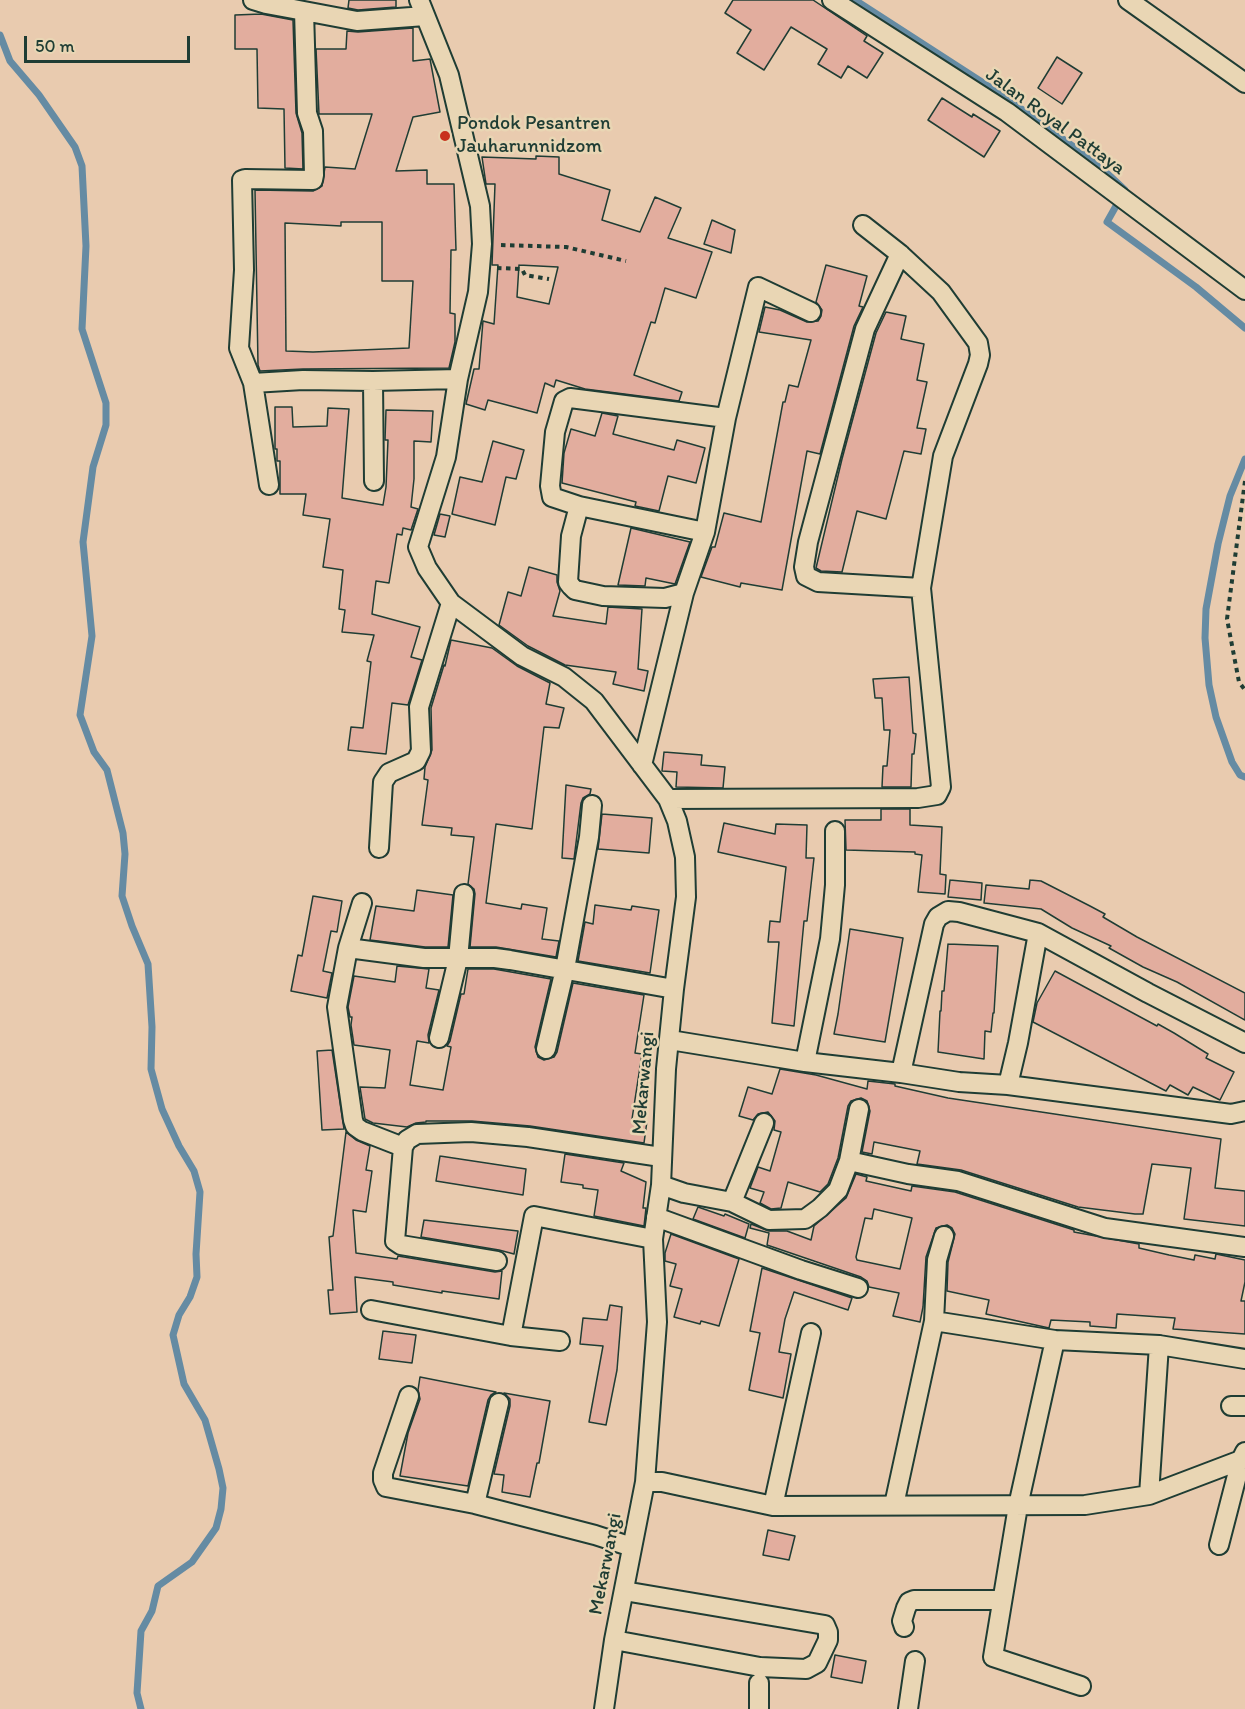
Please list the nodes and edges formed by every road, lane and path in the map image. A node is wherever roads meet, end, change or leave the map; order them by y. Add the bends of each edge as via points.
1 (253, 0) edge
2 (831, 0) edge
3 (1128, 0) edge
4 (331, 8) edge
5 (422, 8) edge
6 (304, 11) junction
7 (1245, 82) edge
8 (863, 225) dead end
9 (483, 244) junction
10 (900, 254) junction
11 (626, 261) dead end
12 (482, 268) junction
13 (549, 279) dead end
14 (1245, 290) edge
15 (811, 312) dead end
16 (458, 379) junction
17 (373, 381) junction
18 (253, 383) junction
19 (726, 418) junction
20 (374, 481) dead end
21 (1245, 481) edge
22 (269, 485) dead end
23 (579, 506) junction
24 (705, 532) junction
25 (921, 588) junction
26 (684, 593) junction
27 (451, 603) junction
28 (1245, 690) edge
29 (642, 765) junction
30 (668, 799) junction
31 (592, 805) dead end
32 (835, 831) dead end
33 (379, 848) dead end
34 (464, 894) dead end
35 (362, 903) dead end
36 (1038, 933) junction
37 (348, 948) junction
38 (458, 959) junction
39 (565, 969) junction
40 (674, 989) junction
41 (439, 1038) dead end
42 (670, 1040) junction
43 (1245, 1043) edge
44 (546, 1049) dead end
45 (805, 1062) junction
46 (901, 1073) junction
47 (1008, 1085) junction
48 (859, 1109) dead end
49 (1245, 1111) edge
50 (764, 1123) dead end
51 (403, 1147) junction
52 (661, 1157) junction
53 (849, 1161) junction
54 (661, 1185) junction
55 (732, 1202) junction
56 (656, 1217) junction
57 (944, 1236) dead end
58 (653, 1239) junction
59 (1245, 1247) edge
60 (497, 1261) dead end
61 (858, 1288) dead end
62 (371, 1310) dead end
63 (934, 1321) junction
64 (811, 1333) dead end
65 (511, 1336) junction
66 (1055, 1340) junction
67 (560, 1341) dead end
68 (1159, 1345) junction
69 (1245, 1359) edge
70 (409, 1396) dead end
71 (499, 1403) dead end
72 (1243, 1456) edge
73 (645, 1482) junction
74 (1149, 1495) junction
75 (475, 1504) junction
76 (894, 1505) junction
77 (773, 1506) junction
78 (1018, 1506) junction
79 (1219, 1545) dead end
80 (632, 1547) junction
81 (624, 1591) junction
82 (1002, 1600) junction
83 (904, 1627) dead end
84 (614, 1641) junction
85 (915, 1661) dead end
86 (759, 1683) dead end
87 (1081, 1686) dead end
88 (604, 1709) edge
89 (759, 1709) edge
90 (908, 1709) edge

1 - 6 street
2 - 14 street, Jalan Royal Pattaya via 1007,112
3 - 7 street
4 - 5 street via 357,21
4 - 6 street
5 - 9 street, Mekarwangi via 449,75 480,206
6 - 18 street via 307,113 313,131 314,178 242,180 244,270 239,348
8 - 10 street
9 - 11 path via 566,247
9 - 12 street, Mekarwangi
10 - 25 street via 941,292 978,343 980,355 943,456
10 - 25 street via 865,329 804,567 806,576 818,582
12 - 13 path via 522,269 525,275
12 - 16 street, Mekarwangi
15 - 19 street via 758,287
16 - 17 street
16 - 27 street, Mekarwangi via 446,457 417,547
17 - 18 street
17 - 20 street
18 - 22 street
19 - 23 street via 576,398 564,401 555,432 550,492 552,497
19 - 24 street
21 - 28 path via 1227,619 1239,682
23 - 24 street
23 - 26 street via 571,536 568,582 575,590 603,596 664,598
24 - 26 street
25 - 30 street via 941,786 937,795
26 - 29 street
27 - 29 street, Mekarwangi via 522,656 564,677 594,701
27 - 33 street via 419,707 421,750 416,761 389,772 383,782
29 - 30 street, Mekarwangi
30 - 40 street, Mekarwangi via 686,857 686,897
31 - 39 street
32 - 45 street via 830,939
34 - 38 street
35 - 37 street
36 - 43 street
36 - 46 street via 959,912 948,911 938,917
36 - 47 street
37 - 38 street
37 - 51 street via 338,1007 353,1120 362,1131
38 - 39 street via 495,958
38 - 41 street
39 - 40 street
39 - 44 street
40 - 42 street, Mekarwangi
42 - 45 street
42 - 52 street, Mekarwangi
45 - 46 street
46 - 47 street
47 - 49 street via 1183,1109 1231,1114
48 - 53 street
50 - 55 street
51 - 52 street via 417,1134 471,1132
51 - 60 street via 395,1241
52 - 54 street, Mekarwangi
53 - 55 street via 838,1190 805,1219 769,1220
53 - 59 street via 958,1181 1105,1228
54 - 55 street
54 - 56 street, Mekarwangi
56 - 58 street, Mekarwangi
56 - 61 street
57 - 63 street via 937,1260
58 - 65 street via 534,1215
58 - 73 street, Mekarwangi via 657,1322
62 - 65 street
63 - 66 street
63 - 76 street
64 - 77 street
65 - 67 street
66 - 68 street
66 - 78 street
68 - 69 street
68 - 74 street
70 - 75 street via 383,1473 386,1487
71 - 75 street
72 - 74 street
72 - 79 street
73 - 77 street via 662,1482
73 - 80 street, Mekarwangi
74 - 78 street via 1084,1505
75 - 80 street
76 - 77 street
76 - 78 street
78 - 82 street
80 - 81 street, Mekarwangi
81 - 84 street, Mekarwangi
81 - 84 street via 825,1625 828,1640 817,1663 806,1669 760,1666
82 - 83 street via 914,1600 906,1608
82 - 87 street via 993,1657
84 - 88 street, Mekarwangi
85 - 90 street
86 - 89 street

